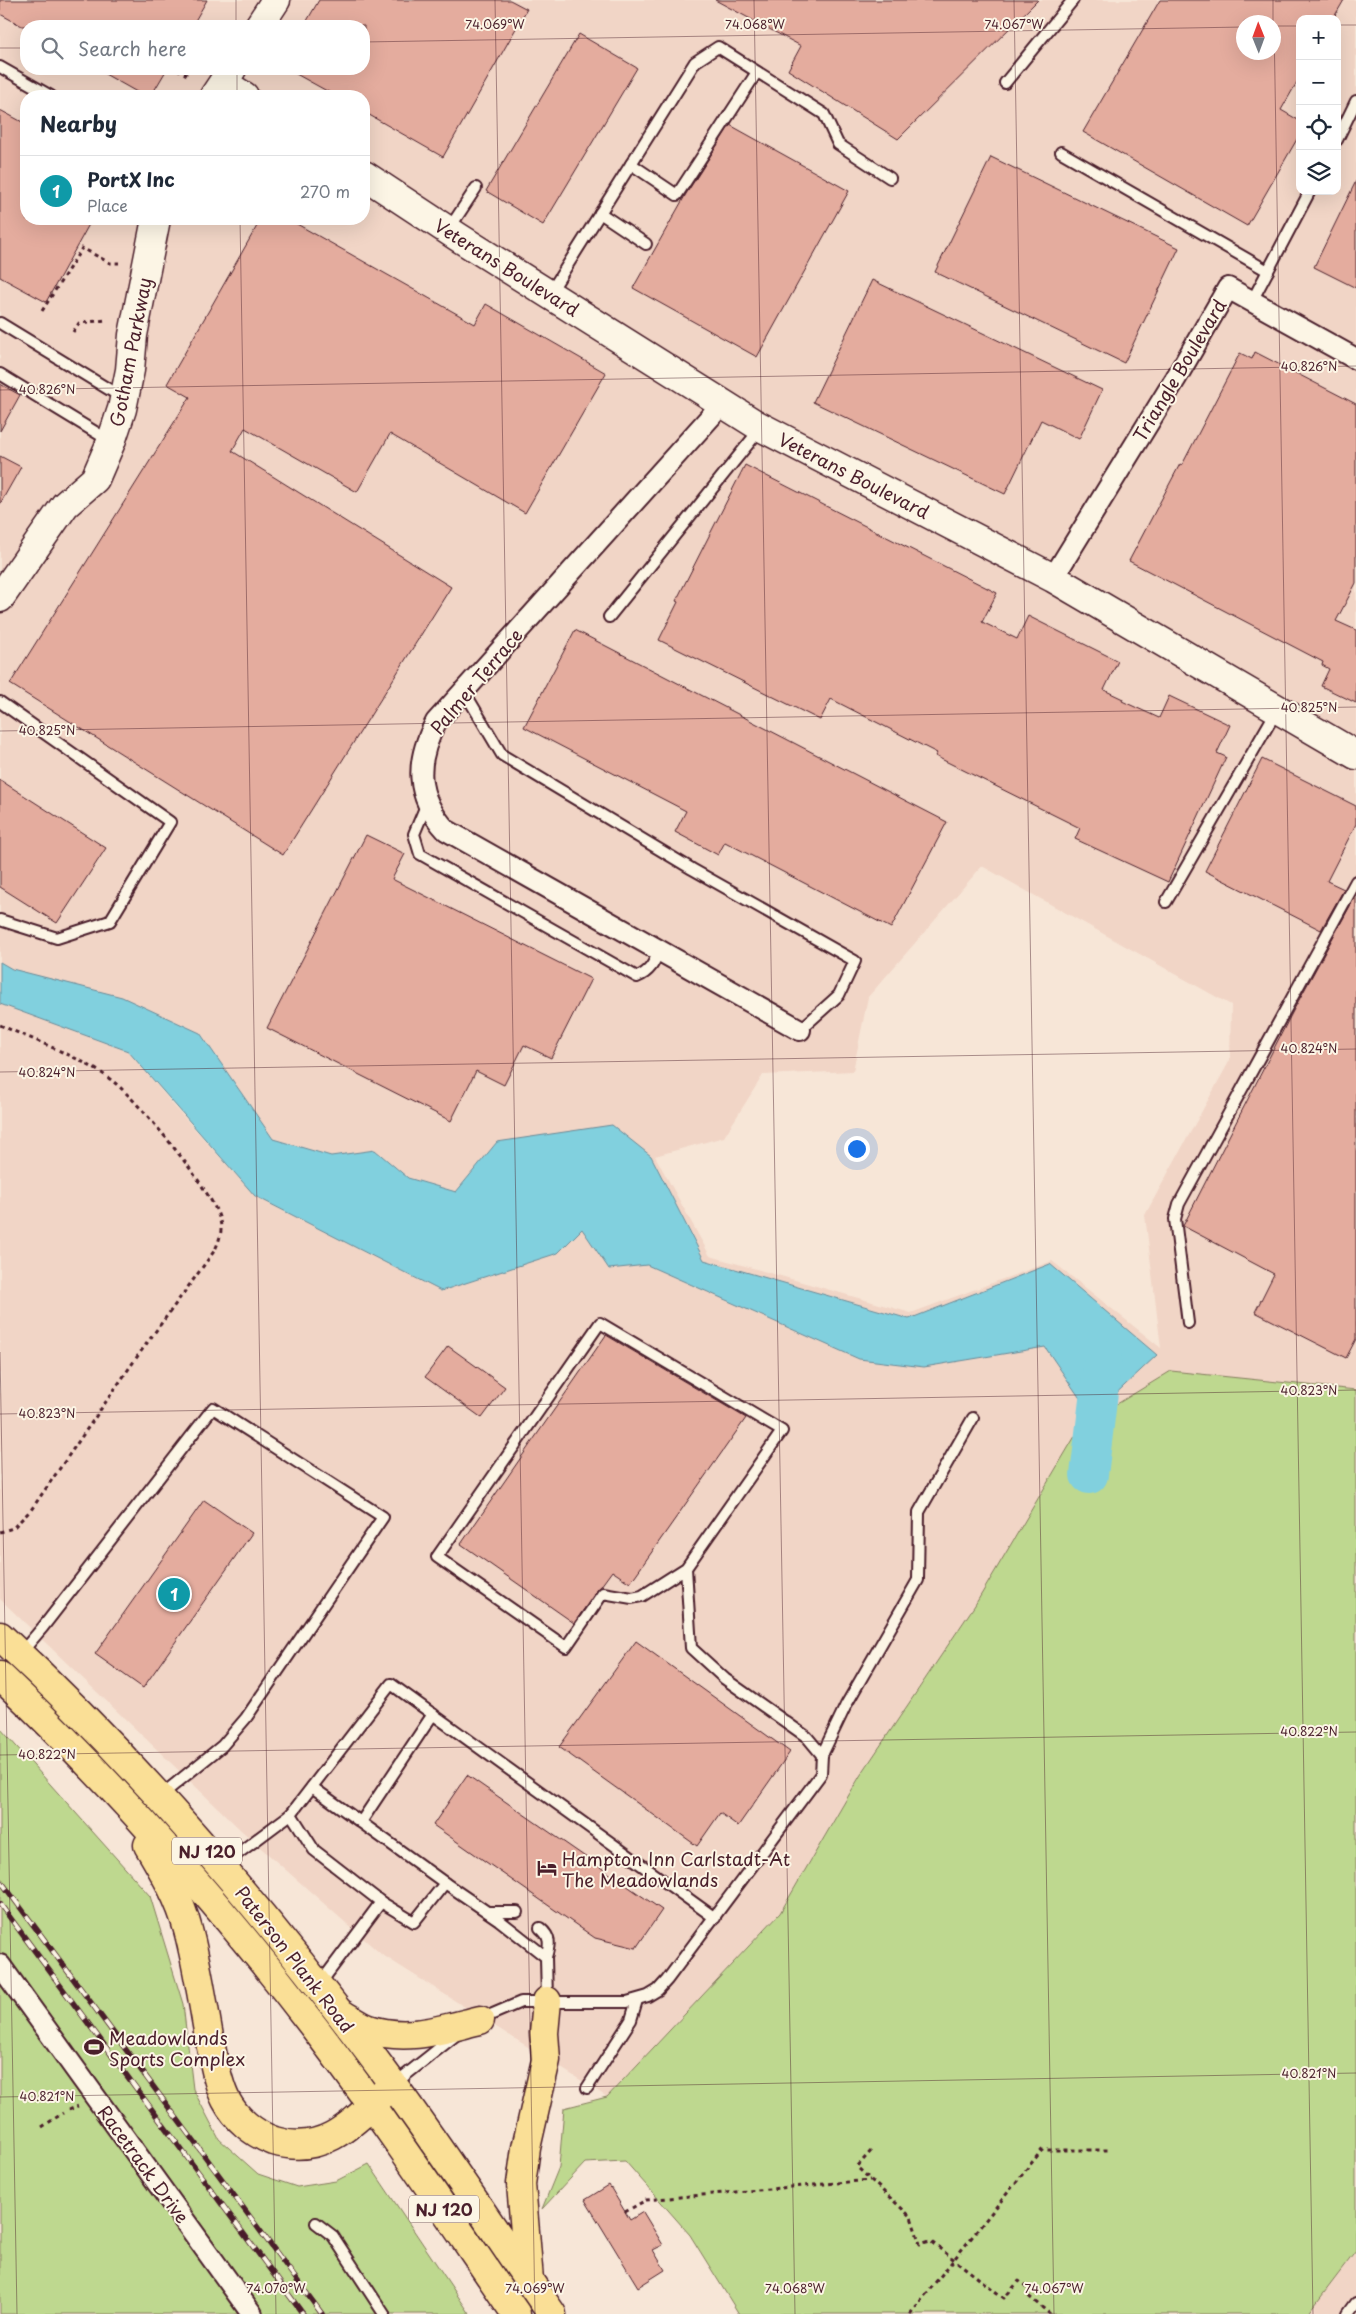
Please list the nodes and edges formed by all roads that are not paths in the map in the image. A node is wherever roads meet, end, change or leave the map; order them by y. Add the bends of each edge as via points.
1 (276, 0) edge
2 (1073, 0) edge
3 (263, 20) edge
4 (0, 67) edge
5 (757, 72) junction
6 (1005, 83) dead end
7 (40, 90) edge
8 (1356, 101) edge
9 (1341, 132) edge
10 (1061, 152) dead end
11 (631, 164) junction
12 (890, 178) dead end
13 (370, 179) edge
14 (476, 188) dead end
15 (1308, 195) edge
16 (600, 213) junction
17 (155, 225) edge
18 (448, 230) junction
19 (646, 244) dead end
20 (1268, 271) junction
21 (549, 294) junction
22 (1252, 301) junction
23 (0, 323) edge
24 (1356, 359) edge
25 (0, 374) edge
26 (124, 399) junction
27 (723, 403) junction
28 (761, 427) junction
29 (112, 442) junction
30 (1053, 578) junction
31 (0, 598) edge
32 (609, 617) dead end
33 (464, 691) junction
34 (0, 702) edge
35 (1277, 709) junction
36 (1356, 755) edge
37 (427, 803) junction
38 (1356, 881) edge
39 (1166, 902) dead end
40 (0, 920) edge
41 (659, 951) junction
42 (800, 1030) joint
43 (1188, 1324) dead end
44 (973, 1418) dead end
45 (686, 1568) junction
46 (10, 1645) edge
47 (0, 1676) edge
48 (434, 1714) junction
49 (822, 1755) junction
50 (312, 1787) junction
51 (158, 1797) junction
52 (122, 1800) junction
53 (291, 1814) junction
54 (361, 1822) junction
55 (221, 1866) junction
56 (446, 1883) junction
57 (381, 1902) junction
58 (488, 1912) junction
59 (516, 1912) dead end
60 (715, 1918) junction
61 (540, 1928) dead end
62 (546, 1957) junction
63 (0, 1965) edge
64 (318, 1986) junction
65 (637, 2000) junction
66 (547, 2001) junction
67 (338, 2012) junction
68 (480, 2020) junction
69 (393, 2085) junction
70 (586, 2088) dead end
71 (371, 2105) junction
72 (316, 2223) dead end
73 (529, 2281) junction
74 (1356, 2303) edge
75 (252, 2314) edge
76 (384, 2314) edge
77 (516, 2314) edge
78 (552, 2314) edge
79 (1348, 2314) edge

1 - 3 street
2 - 6 lane
4 - 7 lane
5 - 11 lane via 718,47 695,62
5 - 11 lane via 677,195
5 - 12 lane via 824,114 838,144
8 - 9 lane
10 - 20 lane
11 - 16 lane
13 - 18 street, Veterans Boulevard
14 - 18 lane
15 - 20 lane
16 - 19 lane
16 - 21 lane
17 - 26 street, Gotham Parkway
18 - 21 street, Veterans Boulevard
20 - 22 lane
21 - 27 street, Veterans Boulevard
22 - 24 street, Triangle Boulevard
22 - 30 street, Triangle Boulevard via 1228,288
23 - 26 lane
25 - 29 lane
26 - 29 street, Gotham Parkway
27 - 28 street, Veterans Boulevard
27 - 33 street, Palmer Terrace
28 - 30 street, Veterans Boulevard
28 - 32 lane
29 - 31 street, Gotham Parkway via 95,479 65,505
30 - 35 street, Veterans Boulevard
33 - 37 street, Palmer Terrace via 436,722 425,742 421,783
33 - 42 lane via 502,755 692,869 856,961 839,995
34 - 40 lane via 170,822 110,921 57,938
35 - 36 street, Veterans Boulevard
35 - 39 lane
37 - 41 street, Palmer Terrace via 446,830
37 - 41 lane via 414,834 420,854 637,977 652,966
38 - 43 lane via 1179,1204 1175,1218
41 - 42 street, Palmer Terrace
44 - 49 lane via 918,1512 918,1580 846,1705
45 - 45 lane via 782,1430 600,1323 438,1557 566,1647 603,1593 632,1598 642,1596
45 - 49 lane via 691,1648 725,1679 807,1737
46 - 51 main road, Paterson Plank Road / NJ 120
46 - 51 lane via 44,1628 213,1408 383,1517 246,1718 222,1746
47 - 52 main road, Paterson Plank Road / NJ 120
48 - 50 lane via 391,1684
48 - 54 lane
48 - 60 lane
49 - 60 lane via 821,1774
50 - 53 lane
50 - 54 lane
51 - 55 main road, Paterson Plank Road / NJ 120
52 - 71 main road, Paterson Plank Road / NJ 120 via 247,1942
52 - 71 main road via 182,1909 216,2068 234,2112 255,2132 285,2144 300,2146 329,2138 356,2120
53 - 55 lane
53 - 57 lane via 314,1850
54 - 56 lane
55 - 64 main road, Paterson Plank Road / NJ 120
56 - 57 lane via 414,1922
56 - 58 lane
57 - 64 lane
58 - 59 lane
58 - 62 lane
60 - 65 lane via 662,1985
61 - 62 lane via 547,1934 550,1944
62 - 66 lane
63 - 75 street, Racetrack Drive
64 - 67 main road, Paterson Plank Road / NJ 120
65 - 66 lane
65 - 70 lane via 631,2020
66 - 68 lane via 522,2002
66 - 73 main road via 546,2060 521,2184
67 - 68 main road via 368,2028 398,2035 424,2033
67 - 69 main road, Paterson Plank Road / NJ 120
68 - 69 lane via 443,2044
69 - 71 main road
69 - 73 main road, Paterson Plank Road / NJ 120
71 - 77 main road, NJ 120
72 - 76 lane via 333,2236
73 - 78 main road, Paterson Plank Road / NJ 120
74 - 79 lane

